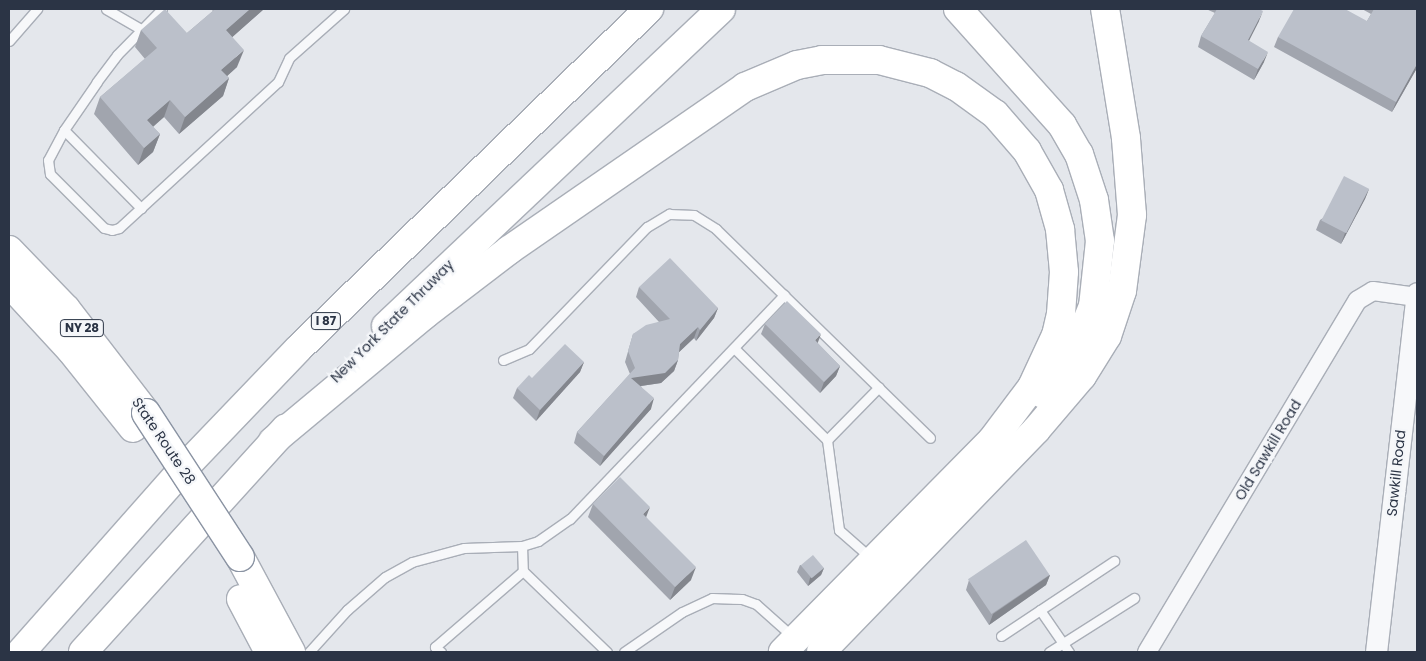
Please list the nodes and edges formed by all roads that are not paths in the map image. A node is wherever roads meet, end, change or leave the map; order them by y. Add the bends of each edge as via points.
1 (37, 9) edge
2 (106, 9) edge
3 (162, 9) edge
4 (344, 9) edge
5 (649, 9) edge
6 (721, 9) edge
7 (958, 9) edge
8 (974, 9) edge
9 (1105, 9) edge
10 (140, 29) junction
11 (9, 41) edge
12 (64, 130) junction
13 (141, 208) junction
14 (9, 250) edge
15 (9, 283) edge
16 (784, 295) junction
17 (1417, 296) edge
18 (734, 348) junction
19 (503, 360) dead end
20 (879, 387) junction
21 (1058, 404) junction
22 (140, 420) junction
23 (930, 438) dead end
24 (827, 440) junction
25 (992, 440) junction
26 (273, 441) junction
27 (522, 546) junction
28 (874, 560) junction
29 (1114, 561) dead end
30 (233, 564) junction
31 (523, 571) junction
32 (1134, 598) dead end
33 (1040, 610) junction
34 (1001, 636) dead end
35 (1062, 644) junction
36 (789, 646) edge
37 (21, 652) edge
38 (83, 652) edge
39 (269, 652) edge
40 (291, 652) edge
41 (309, 652) edge
42 (441, 652) edge
43 (607, 652) edge
44 (624, 652) edge
45 (822, 652) edge
46 (1049, 652) edge
47 (1069, 652) edge
48 (1147, 652) edge
49 (1376, 652) edge

1 - 11 lane
2 - 10 lane
3 - 10 lane
4 - 13 lane via 289,58 278,82
5 - 37 highway, I 87 via 298,349 184,468
6 - 26 highway, New York State Thruway via 449,265
7 - 25 highway via 1051,110 1071,137 1088,175 1100,241 1098,284 1077,346 1036,400
8 - 21 highway via 1074,121 1098,168 1112,217 1114,266 1106,312 1090,354
9 - 21 highway via 1129,164 1130,240 1122,291 1107,336 1096,356
10 - 12 lane
12 - 13 lane
12 - 13 lane via 48,160 50,174 104,228 119,228
14 - 22 highway, State Route 28 / NY 28 via 66,309
15 - 22 highway, State Route 28 / NY 28
16 - 18 lane
16 - 19 lane via 706,220 694,215 669,214 647,226 529,349
16 - 20 lane
17 - 48 street, Old Sawkill Road via 1373,292 1358,300
17 - 49 street, Sawkill Road
18 - 24 lane
18 - 27 lane via 570,519 538,541
20 - 23 lane
20 - 24 lane
21 - 45 highway
22 - 30 highway, State Route 28 / NY 28, bridge
24 - 28 lane via 839,530
25 - 26 highway via 1043,368 1062,314 1063,249 1049,190 1028,151 995,114 975,98 930,74 904,65 849,58 797,65 770,74 720,103 466,283
25 - 28 highway
26 - 38 highway, New York State Thruway
27 - 31 lane
27 - 41 lane via 464,548 412,562 385,577 347,610
28 - 36 highway
29 - 33 lane
30 - 39 highway, State Route 28 / NY 28
30 - 40 highway, State Route 28 / NY 28
31 - 42 lane via 435,647
31 - 43 lane
32 - 35 lane
33 - 34 lane
33 - 35 lane
35 - 46 lane
35 - 47 lane
36 - 44 lane via 756,604 728,597 696,604

